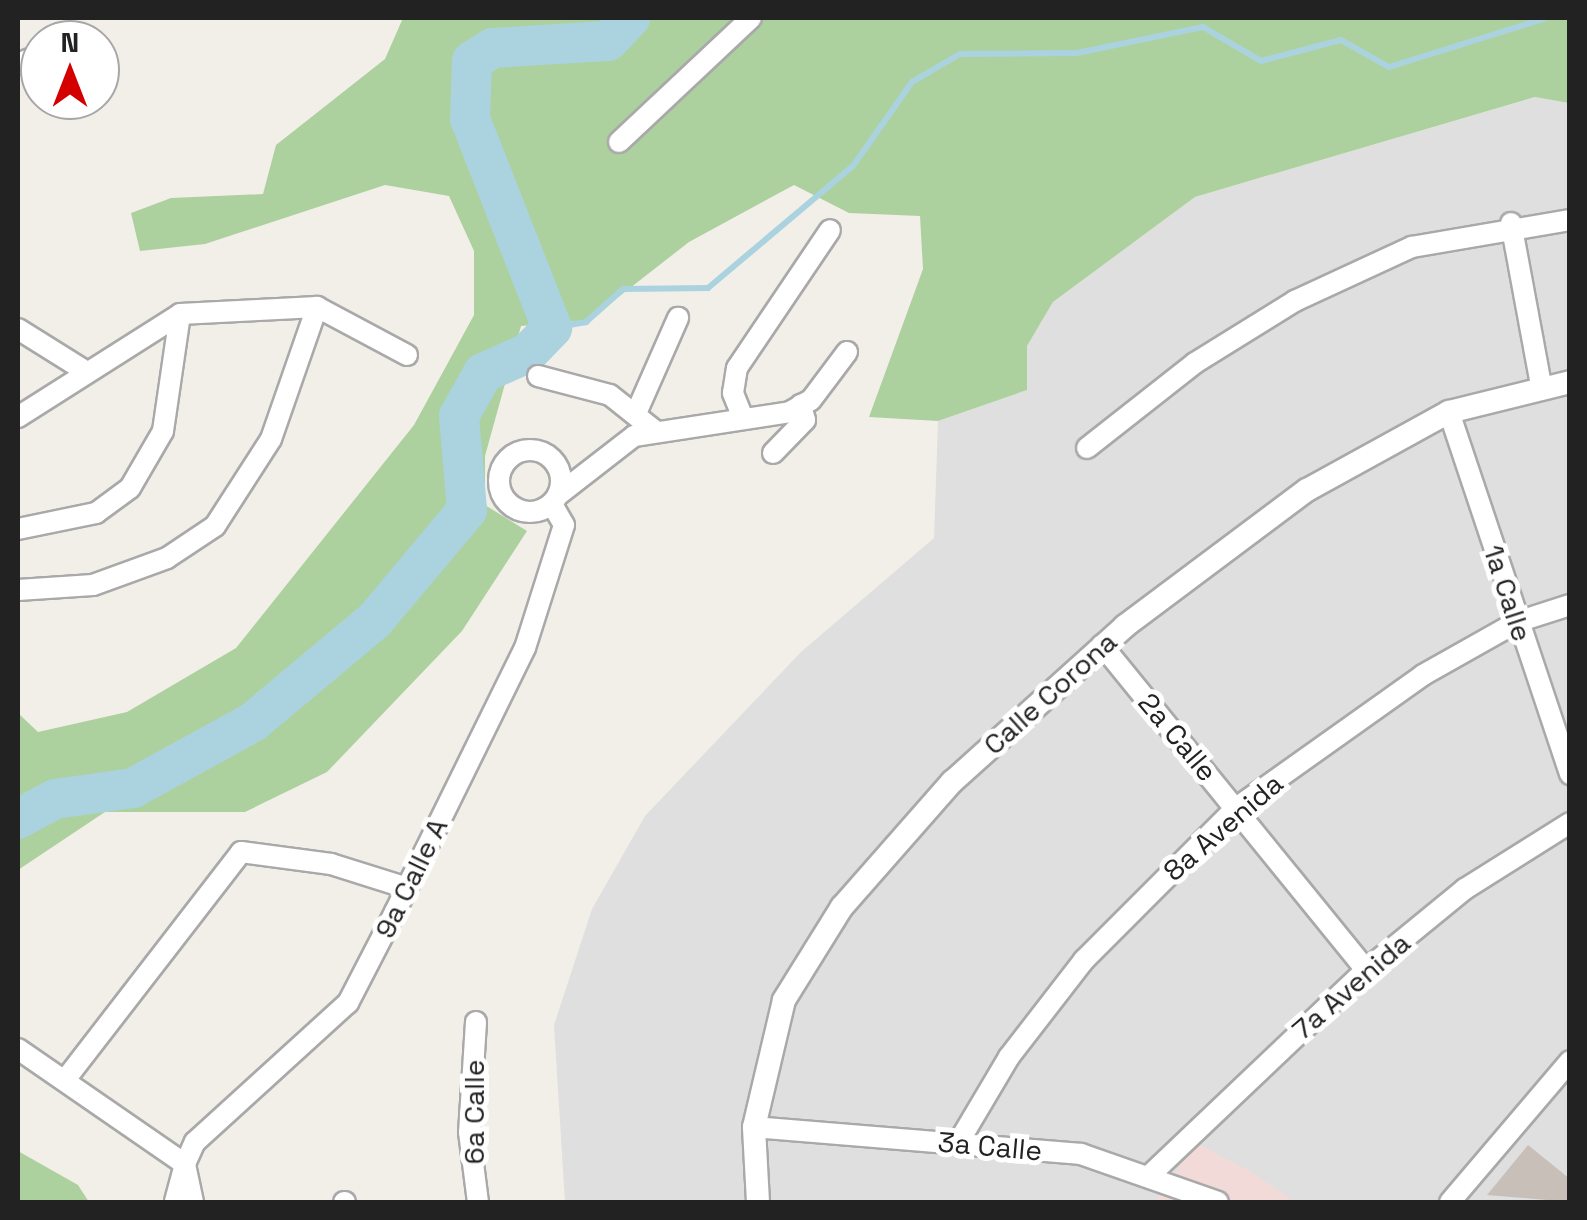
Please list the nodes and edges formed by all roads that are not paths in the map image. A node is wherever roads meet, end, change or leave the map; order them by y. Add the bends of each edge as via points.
1 (751, 18) edge
2 (618, 142) dead end
3 (1570, 220) edge
4 (1512, 223) junction
5 (830, 230) dead end
6 (317, 307) junction
7 (180, 314) junction
8 (678, 318) dead end
9 (18, 329) edge
10 (847, 352) dead end
11 (406, 355) dead end
12 (82, 369) junction
13 (538, 376) dead end
14 (1570, 382) edge
15 (1541, 385) junction
16 (801, 406) junction
17 (636, 411) junction
18 (1449, 412) junction
19 (18, 417) edge
20 (743, 418) junction
21 (654, 430) junction
22 (1087, 448) dead end
23 (773, 453) dead end
24 (18, 529) edge
25 (18, 590) edge
26 (1570, 605) edge
27 (1517, 622) junction
28 (1102, 646) junction
29 (1570, 774) edge
30 (1236, 808) junction
31 (1570, 823) edge
32 (404, 887) junction
33 (1366, 970) junction
34 (476, 1022) dead end
35 (18, 1048) edge
36 (1570, 1061) edge
37 (65, 1080) junction
38 (754, 1127) junction
39 (958, 1142) junction
40 (186, 1164) junction
41 (1152, 1173) junction
42 (175, 1202) edge
43 (193, 1202) edge
44 (478, 1202) edge
45 (758, 1202) edge
46 (1218, 1202) edge
47 (1450, 1202) edge

1 - 2 street
3 - 4 street
4 - 15 street
4 - 22 street via 1412,247 1296,302 1195,362
5 - 20 street via 737,368 732,392
6 - 7 street
6 - 11 street
6 - 25 street via 271,439 216,526 167,558 93,585
7 - 12 street
7 - 24 street via 163,431 130,488 96,513
8 - 17 street
9 - 12 street
10 - 16 street
12 - 19 street
13 - 17 street
14 - 15 street, Calle Corona
15 - 18 street, Calle Corona
16 - 20 street
16 - 23 street via 805,420
17 - 21 street
18 - 27 street, 1a Calle
18 - 28 street, Calle Corona via 1306,490
20 - 21 street via 708,431
21 - 32 street, 9a Calle A via 610,450 555,499 564,525 525,648
26 - 27 street, 8a Avenida
27 - 29 street, 1a Calle
27 - 30 street, 8a Avenida via 1423,676
28 - 30 street, 2a Calle
28 - 38 street, Calle Corona via 952,782 842,907 784,1000
30 - 33 street, 2a Calle
30 - 39 street, 8a Avenida via 1084,960 1009,1057
31 - 33 street, 7a Avenida via 1465,889
32 - 37 street via 331,864 242,852
32 - 40 street, 9a Calle A via 348,1003 226,1106
33 - 41 street, 7a Avenida
34 - 44 street, 6a Calle via 468,1132
35 - 37 street
36 - 47 street
37 - 40 street
38 - 39 street, 3a Calle
38 - 45 street, Calle Corona
39 - 41 street, 3a Calle via 1081,1154
40 - 42 street, 9a Calle A
40 - 43 street
41 - 46 street, 3a Calle

